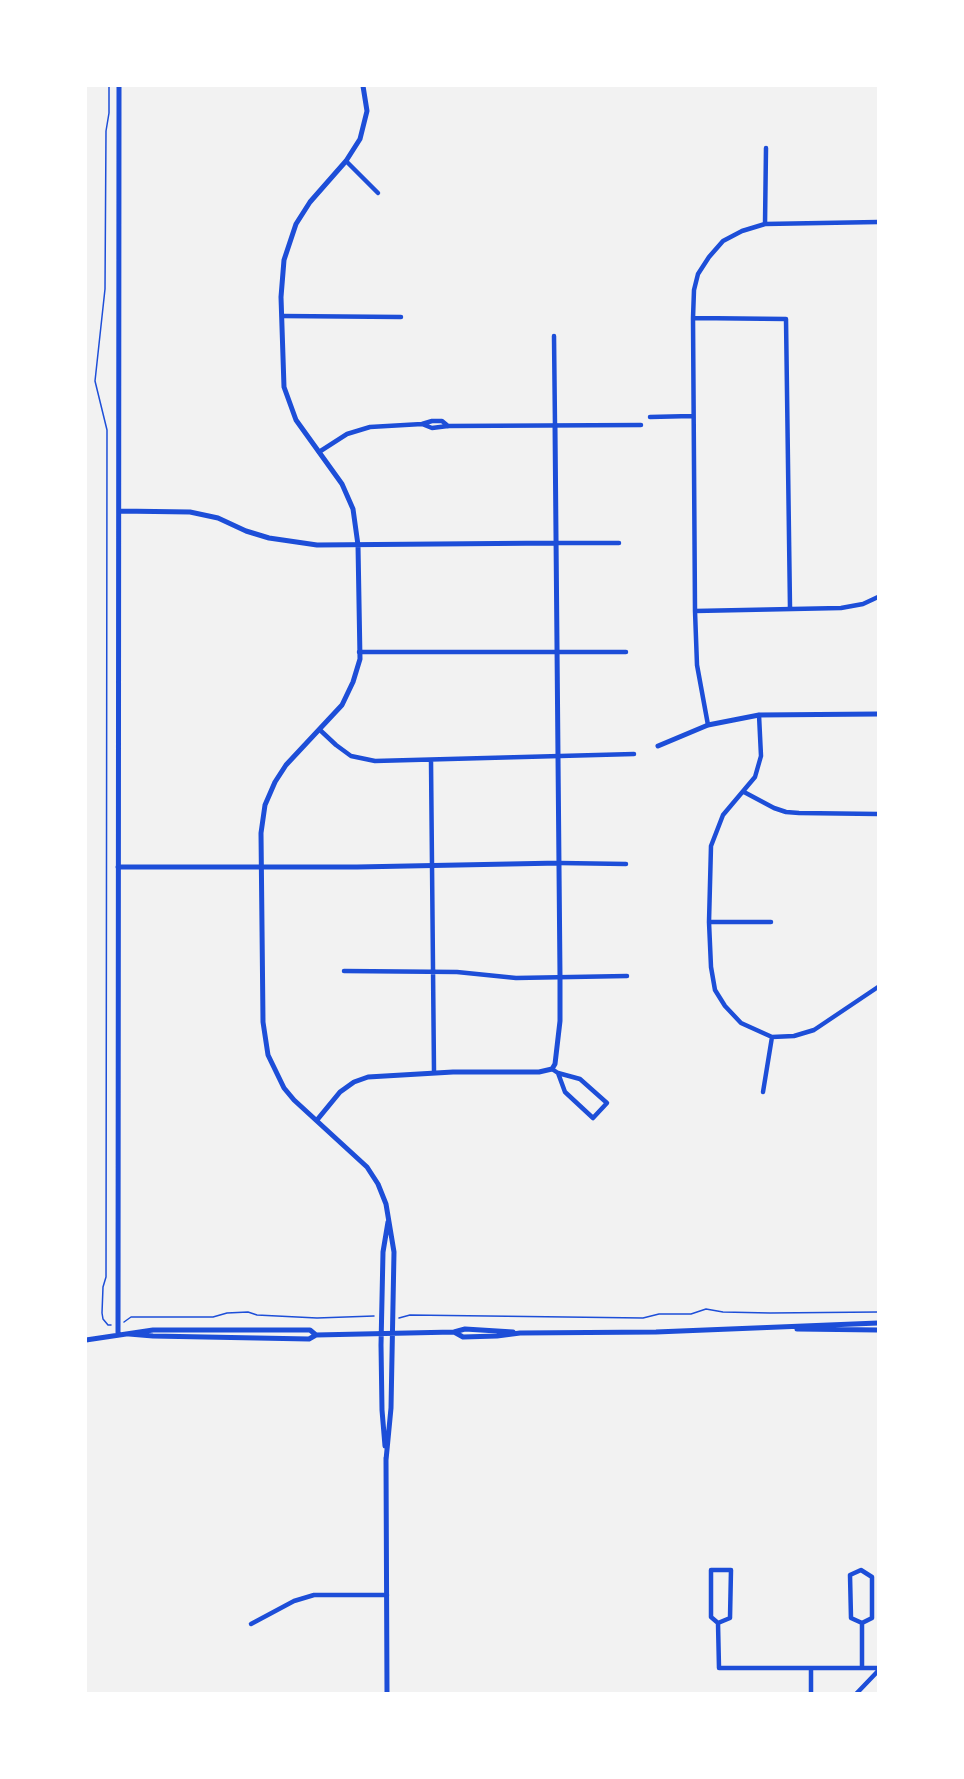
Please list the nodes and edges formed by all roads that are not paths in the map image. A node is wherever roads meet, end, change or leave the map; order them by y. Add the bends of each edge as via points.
1 (119, 86) edge
2 (363, 86) edge
3 (766, 147) dead end
4 (346, 161) junction
5 (378, 193) dead end
6 (879, 222) edge
7 (765, 224) junction
8 (282, 316) junction
9 (401, 317) dead end
10 (693, 318) junction
11 (554, 336) dead end
12 (650, 417) dead end
13 (692, 417) junction
14 (641, 425) dead end
15 (555, 426) junction
16 (319, 452) junction
17 (119, 511) junction
18 (556, 543) junction
19 (619, 543) dead end
20 (358, 545) junction
21 (879, 597) edge
22 (790, 608) junction
23 (695, 611) junction
24 (359, 652) junction
25 (556, 652) junction
26 (626, 652) dead end
27 (879, 714) edge
28 (759, 715) junction
29 (708, 724) junction
30 (320, 730) junction
31 (658, 746) dead end
32 (634, 754) dead end
33 (559, 755) junction
34 (431, 760) junction
35 (744, 792) junction
36 (879, 814) edge
37 (560, 863) junction
38 (626, 864) dead end
39 (262, 866) junction
40 (432, 866) junction
41 (118, 867) junction
42 (709, 922) junction
43 (771, 922) dead end
44 (344, 971) dead end
45 (433, 972) junction
46 (560, 976) junction
47 (627, 976) dead end
48 (879, 987) edge
49 (772, 1037) junction
50 (552, 1069) junction
51 (434, 1072) junction
52 (558, 1074) junction
53 (763, 1092) dead end
54 (317, 1120) junction
55 (389, 1214) junction
56 (879, 1323) edge
57 (787, 1328) junction
58 (879, 1330) edge
59 (382, 1332) junction
60 (391, 1333) junction
61 (118, 1334) junction
62 (86, 1340) edge
63 (386, 1460) junction
64 (387, 1595) junction
65 (718, 1623) junction
66 (862, 1623) junction
67 (251, 1624) dead end
68 (811, 1668) junction
69 (862, 1668) junction
70 (879, 1670) edge
71 (387, 1694) edge
72 (811, 1694) edge
73 (856, 1694) edge

1 - 17 street
2 - 4 street via 367,111 364,125
3 - 7 street
4 - 5 street
4 - 8 street via 296,224 284,260
6 - 7 street
7 - 10 street via 723,241 709,256 698,273
8 - 9 street
8 - 16 street via 286,399
10 - 13 street
10 - 22 street via 786,319
11 - 15 street
12 - 13 street
13 - 23 street
14 - 15 street
15 - 16 street via 448,426 442,421 377,426 358,429
15 - 18 street
16 - 20 street via 348,496
17 - 20 street via 190,512 218,518 275,540
17 - 41 street
18 - 19 street
18 - 20 street
18 - 25 street
20 - 24 street
21 - 22 street via 841,608
22 - 23 street
23 - 29 street via 698,665
24 - 25 street
24 - 30 street via 349,694
25 - 26 street
25 - 33 street
27 - 28 street
28 - 29 street
28 - 35 street via 761,756
29 - 31 street
30 - 34 street via 358,759
30 - 39 street via 274,782 262,817
32 - 33 street
33 - 34 street
33 - 37 street
34 - 40 street
35 - 36 street via 786,812
35 - 42 street via 723,815 711,846
37 - 38 street
37 - 40 street
37 - 46 street
39 - 40 street
39 - 41 street
39 - 54 street via 265,1042 284,1088
40 - 45 street
41 - 61 street
42 - 43 street
42 - 49 street via 715,990 741,1023
44 - 45 street
45 - 46 street via 516,978
45 - 51 street
46 - 47 street
46 - 50 street via 560,1021
48 - 49 street via 814,1030
49 - 53 street
50 - 51 street
50 - 52 street
51 - 54 street via 361,1079 340,1092
52 - 52 street via 580,1079 607,1103 593,1118 565,1092
54 - 55 street via 367,1167 383,1193
55 - 59 street via 383,1252
55 - 60 street via 393,1252
56 - 57 street
57 - 58 street
57 - 60 street via 520,1333 465,1329
59 - 60 street
59 - 61 street via 316,1335 309,1339
59 - 63 street
60 - 63 street
61 - 62 street
63 - 64 street
64 - 67 street via 314,1596 294,1601
64 - 71 street
65 - 65 street via 730,1618 730,1570 711,1570 711,1617
65 - 68 street via 719,1668
66 - 66 street via 872,1618 872,1577 861,1570 850,1575 850,1618
66 - 69 street
68 - 69 street
68 - 72 street
69 - 70 street
70 - 73 street

